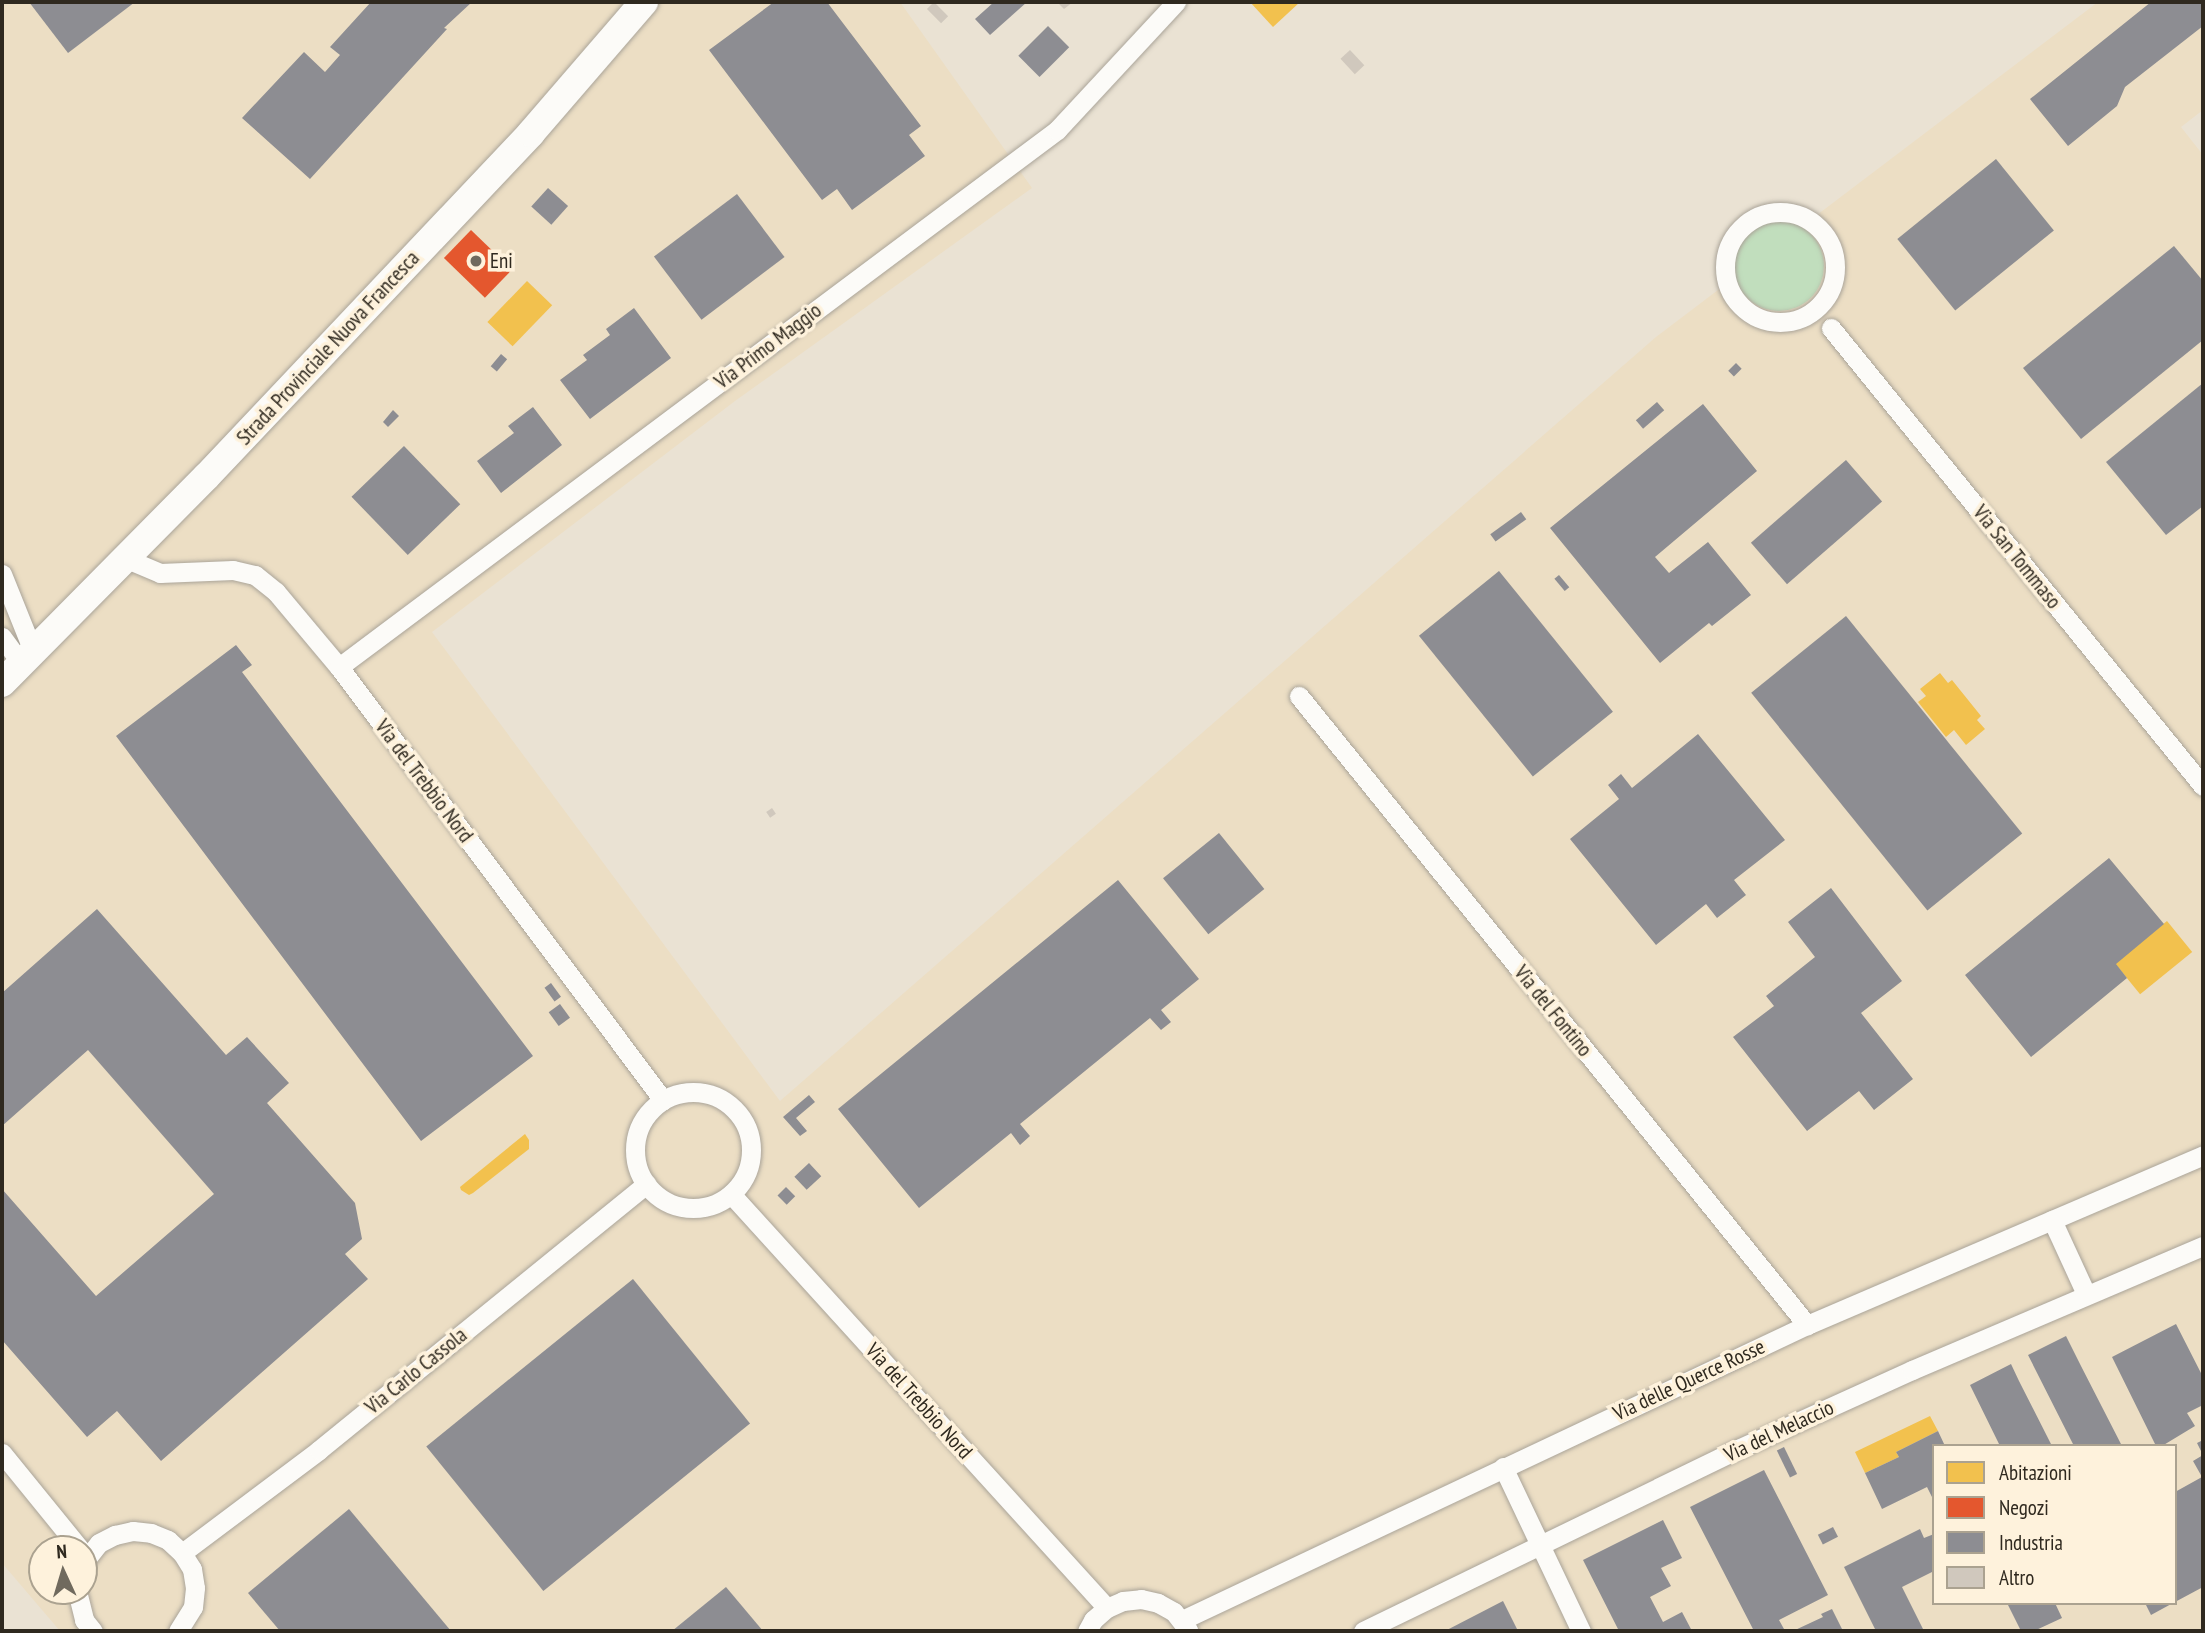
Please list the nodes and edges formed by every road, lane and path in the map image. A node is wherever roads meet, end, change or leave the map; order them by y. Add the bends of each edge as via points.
1 (644, 2) edge
2 (1176, 2) edge
3 (1827, 297) junction
4 (1799, 319) junction
5 (1831, 328) junction
6 (127, 559) junction
7 (2, 574) edge
8 (2, 637) edge
9 (19, 666) edge
10 (339, 667) junction
11 (1299, 696) dead end
12 (2203, 786) edge
13 (663, 1100) junction
14 (2203, 1156) edge
15 (646, 1184) junction
16 (731, 1194) junction
17 (2052, 1220) junction
18 (2203, 1246) edge
19 (2085, 1294) junction
20 (1807, 1325) junction
21 (2, 1453) edge
22 (1503, 1467) junction
23 (68, 1535) edge
24 (98, 1544) edge
25 (1539, 1545) junction
26 (182, 1552) junction
27 (80, 1605) edge
28 (1107, 1608) junction
29 (1185, 1625) edge
30 (93, 1631) edge
31 (178, 1631) edge
32 (1087, 1631) edge
33 (1363, 1631) edge
34 (1581, 1631) edge

1 - 6 main road, Strada Provinciale Nuova Francesca via 531,133
2 - 10 street, Via Primo Maggio via 1057,130
3 - 4 street
3 - 4 street via 1835,260 1817,227 1801,216 1783,212 1747,223 1726,253 1724,270 1731,295 1749,314 1765,321
3 - 5 street
4 - 5 street
5 - 12 street, Via San Tommaso
6 - 9 main road, Strada Provinciale Nuova Francesca
6 - 10 street, Via del Trebbio Nord via 160,573 233,570 255,575 276,592
7 - 9 street
8 - 9 street
10 - 13 street, Via del Trebbio Nord
11 - 20 street, Via del Fontino
13 - 15 street via 641,1124 636,1139 637,1163
13 - 16 street via 696,1092 721,1100 740,1116 751,1148 742,1180
14 - 17 street, Via delle Querce Rosse
15 - 16 street via 669,1202 696,1208
15 - 26 street, Via Carlo Cassola via 318,1450
16 - 28 street, Via del Trebbio Nord
17 - 19 street
17 - 20 street, Via delle Querce Rosse
18 - 19 street, Via del Melaccio
19 - 25 street, Via del Melaccio via 1738,1449
20 - 22 street, Via delle Querce Rosse
21 - 23 street
22 - 25 street
22 - 29 street, Via delle Querce Rosse
24 - 26 street via 133,1531 160,1536
25 - 33 street, Via del Melaccio
25 - 34 street
26 - 31 street via 192,1569 195,1588 193,1607
27 - 30 street
28 - 29 street via 1141,1599 1158,1603
28 - 32 street

